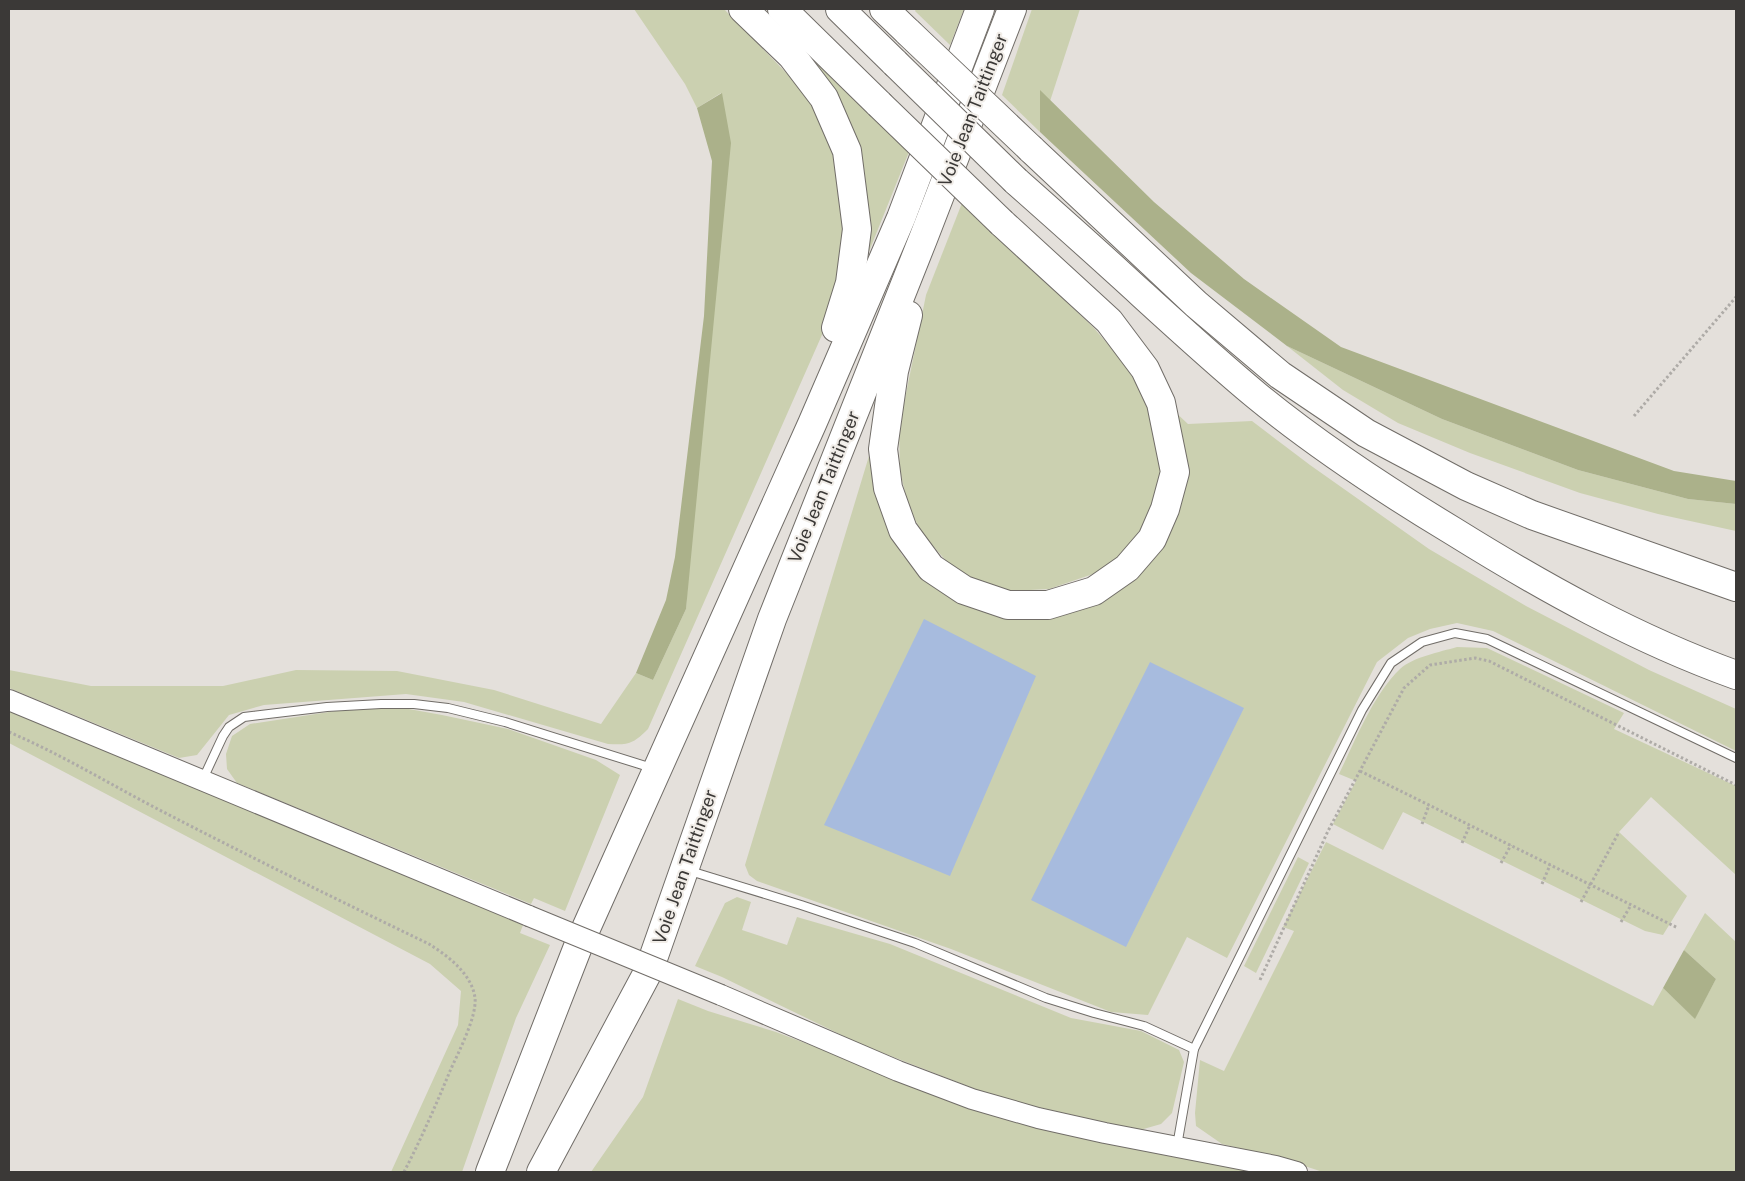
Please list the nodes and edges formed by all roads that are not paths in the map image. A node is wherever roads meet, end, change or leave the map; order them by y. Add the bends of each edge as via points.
1 (743, 9) edge
2 (782, 9) edge
3 (840, 9) edge
4 (884, 9) edge
5 (980, 9) edge
6 (1012, 9) edge
7 (923, 239) junction
8 (812, 424) junction
9 (1736, 586) edge
10 (1736, 675) edge
11 (9, 700) edge
12 (1736, 758) edge
13 (656, 769) junction
14 (202, 780) junction
15 (684, 869) junction
16 (1194, 1049) junction
17 (1177, 1146) junction
18 (490, 1172) edge
19 (541, 1172) edge
20 (1297, 1172) edge

1 - 8 highway via 792,56 824,98 847,151 857,230 853,265 842,312 824,359
2 - 7 highway, bridge via 1002,224 1108,322 1145,369 1161,403 1175,472 1165,509 1152,539 1127,568 1094,591 1048,605 1008,604 964,590 931,568 903,530 888,488 883,449 894,371 925,263
3 - 10 highway, bridge via 1016,181 1194,342 1292,423 1393,494 1523,574 1605,618
4 - 9 highway, bridge via 1196,304 1280,375 1366,433 1466,486 1532,514
5 - 8 highway, Voie Jean Taittinger via 901,218
6 - 7 highway, Voie Jean Taittinger
7 - 15 highway, Voie Jean Taittinger via 772,619
8 - 13 highway, Voie Jean Taittinger
11 - 14 street
12 - 16 lane via 1487,639 1456,633 1422,642 1391,663 1362,710
13 - 14 lane via 505,722 448,708 381,704 244,717 223,736
13 - 18 highway, Voie Jean Taittinger via 579,944
14 - 17 street, bridge via 972,1099 1038,1118
15 - 16 lane via 915,943 1046,998 1144,1026
15 - 19 highway, Voie Jean Taittinger via 648,970
16 - 17 lane
17 - 20 street

